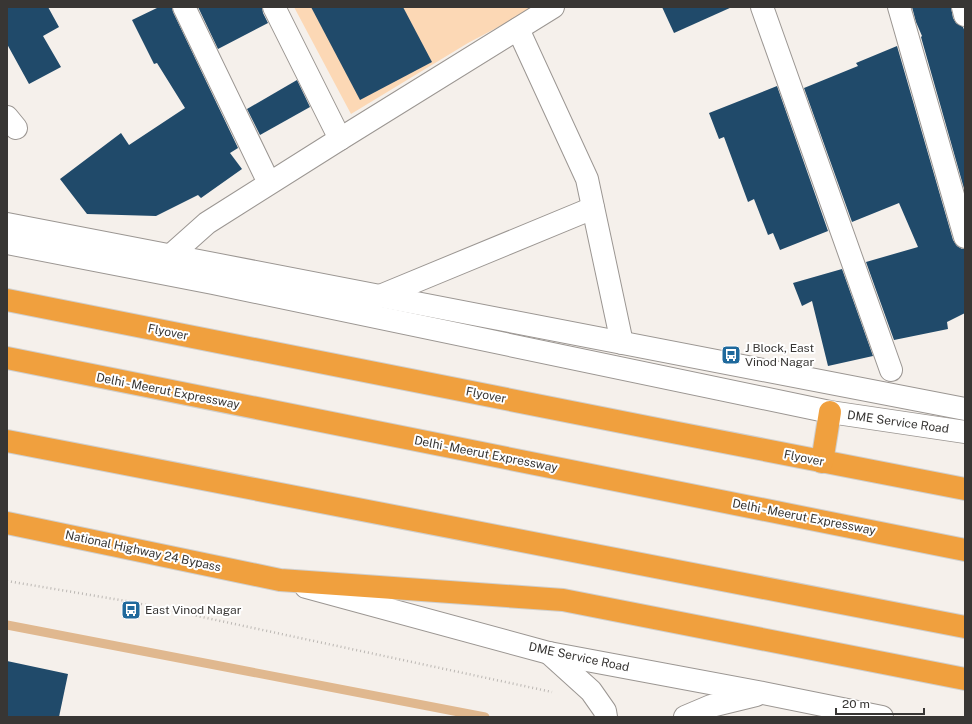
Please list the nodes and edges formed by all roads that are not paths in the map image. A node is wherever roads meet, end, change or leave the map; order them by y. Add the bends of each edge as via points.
1 (184, 7) edge
2 (274, 7) edge
3 (553, 7) edge
4 (762, 7) edge
5 (898, 7) edge
6 (962, 7) edge
7 (965, 15) edge
8 (518, 29) junction
9 (340, 139) junction
10 (269, 183) junction
11 (593, 208) junction
12 (7, 224) edge
13 (965, 237) edge
14 (7, 243) edge
15 (170, 256) junction
16 (380, 296) junction
17 (7, 300) edge
18 (622, 343) junction
19 (7, 358) edge
20 (891, 370) dead end
21 (965, 409) edge
22 (830, 412) junction
23 (965, 432) edge
24 (7, 441) edge
25 (822, 462) junction
26 (965, 489) edge
27 (7, 523) edge
28 (965, 550) edge
29 (280, 580) junction
30 (965, 627) edge
31 (549, 653) junction
32 (965, 679) edge
33 (763, 693) junction
34 (606, 717) edge
35 (685, 717) edge
36 (882, 717) edge

1 - 10 street
2 - 9 street
3 - 8 street
4 - 20 street
5 - 13 street
6 - 7 street
8 - 9 street
8 - 11 street via 587,179
9 - 10 street
10 - 15 street via 207,223
11 - 16 street
11 - 18 street
12 - 15 street
14 - 22 street, DME Service Road via 221,284
15 - 16 street
16 - 18 street
17 - 25 highway, Flyover
18 - 21 street
19 - 28 highway, Delhi - Meerut Expressway
22 - 23 street, DME Service Road
22 - 25 highway
24 - 30 highway
25 - 26 highway, Flyover
27 - 29 highway, National Highway 24 Bypass
29 - 31 street, DME Service Road
29 - 32 highway via 563,600
31 - 33 street, DME Service Road
31 - 34 street via 591,691 605,711
33 - 35 street via 711,706
33 - 36 street, DME Service Road

